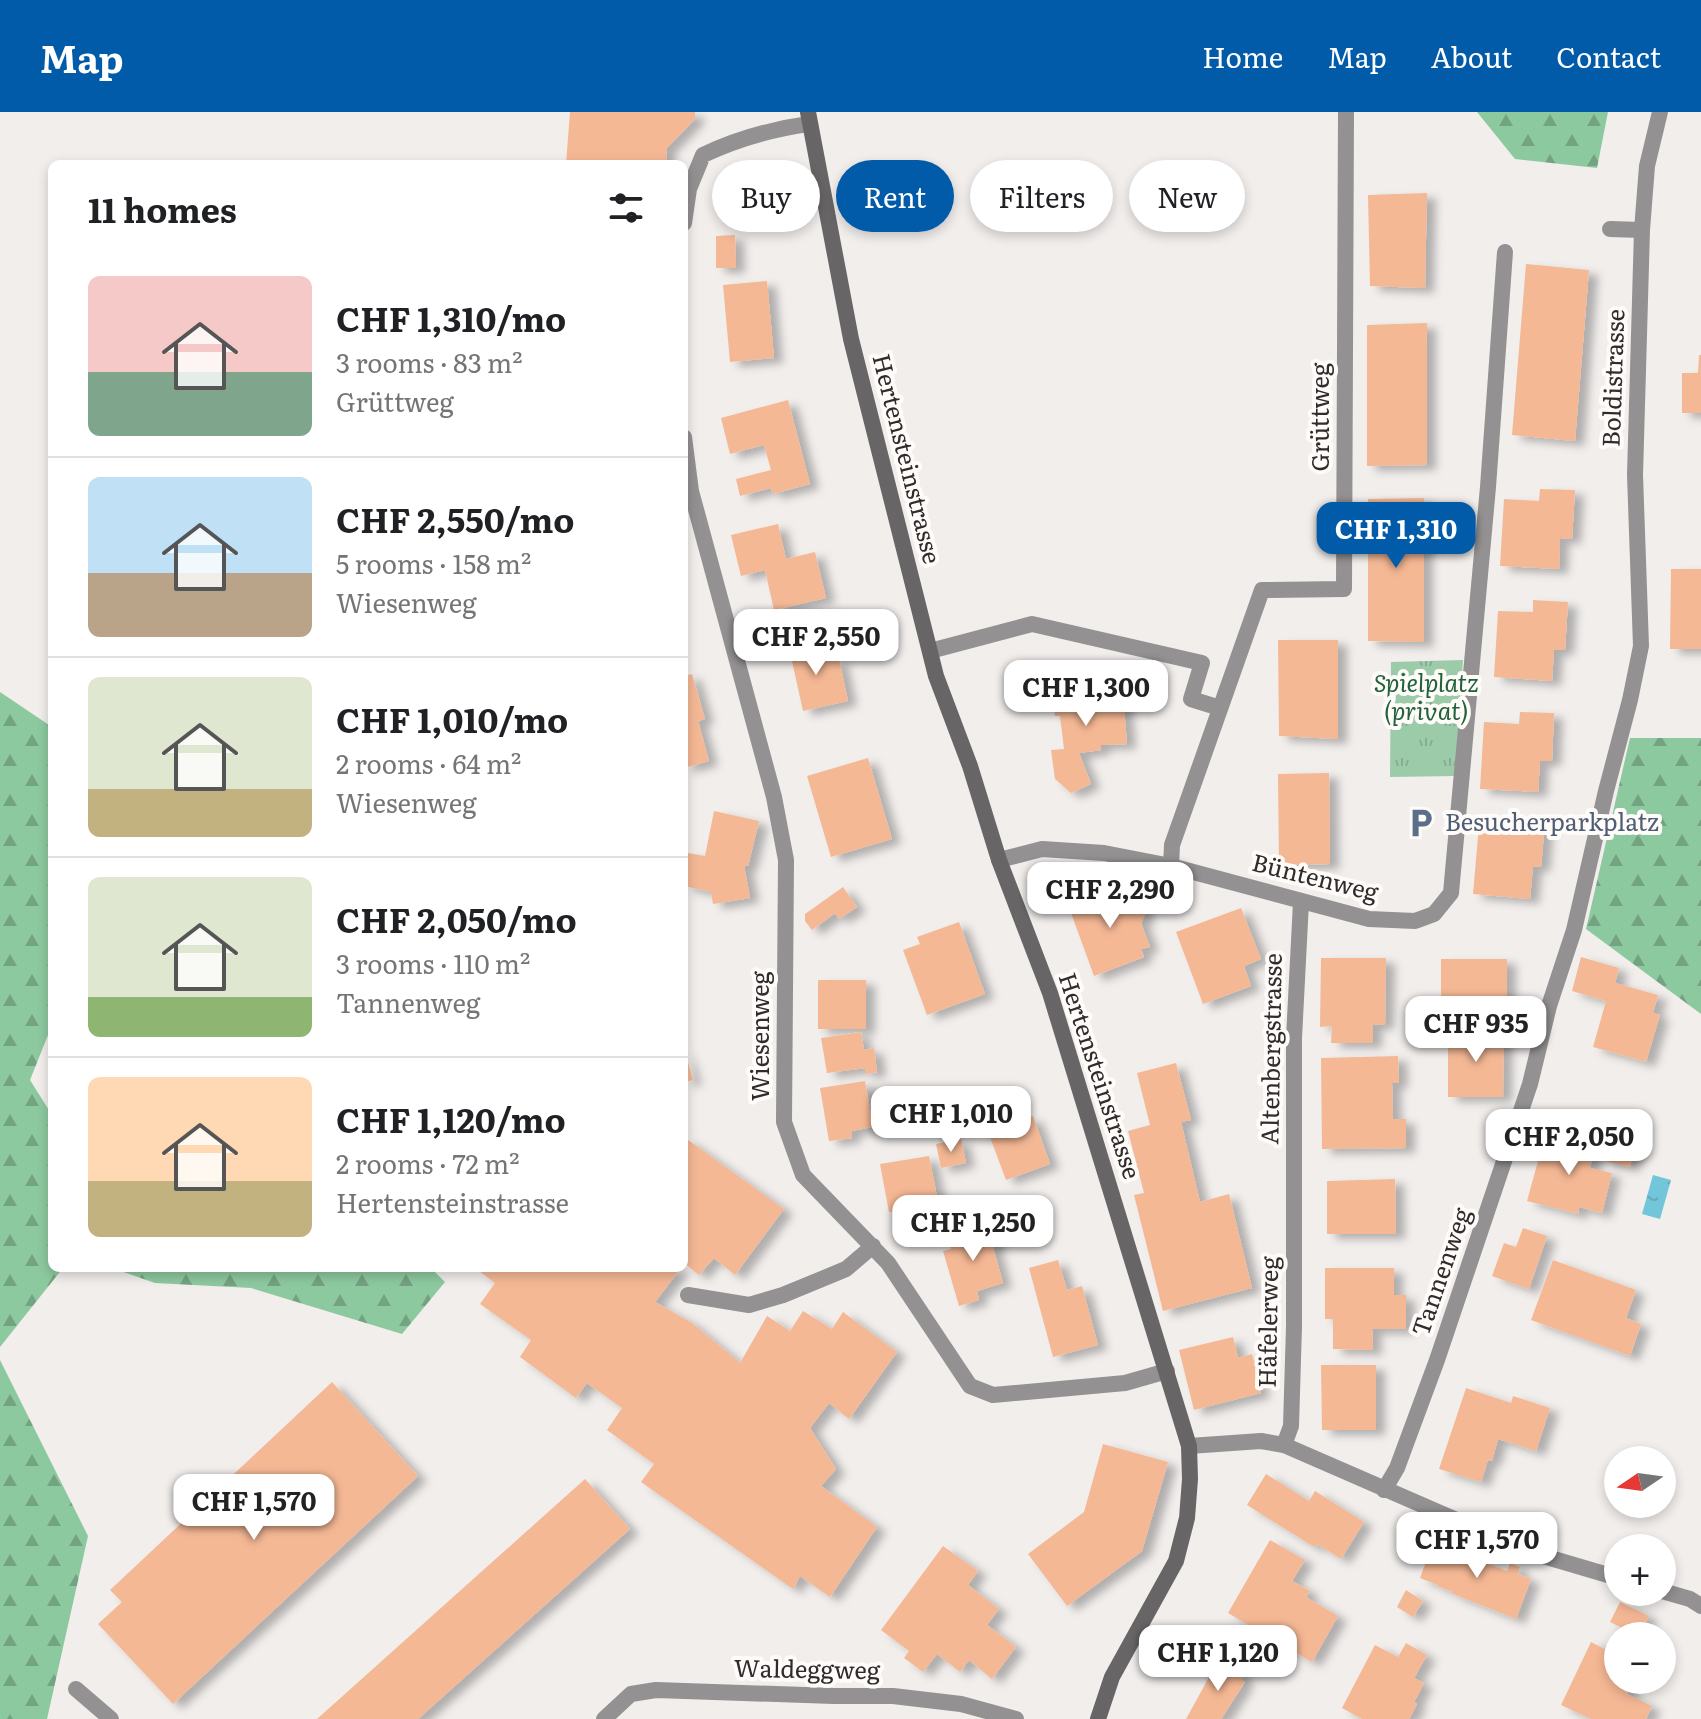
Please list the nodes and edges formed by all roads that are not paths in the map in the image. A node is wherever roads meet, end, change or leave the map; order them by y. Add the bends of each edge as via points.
1 (1346, 112) edge
2 (1660, 112) edge
3 (808, 118) edge
4 (688, 196) edge
5 (1610, 229) dead end
6 (1642, 230) junction
7 (1505, 252) dead end
8 (688, 468) edge
9 (1641, 646) joint
10 (930, 651) junction
11 (1220, 708) junction
12 (999, 860) junction
13 (1171, 866) junction
14 (1301, 902) junction
15 (1293, 1198) joint
16 (873, 1246) junction
17 (688, 1295) dead end
18 (1167, 1371) junction
19 (1284, 1445) junction
20 (1189, 1446) junction
21 (1384, 1490) junction
22 (1604, 1574) edge
23 (1676, 1595) edge
24 (1701, 1606) edge
25 (76, 1689) dead end
26 (111, 1719) edge
27 (604, 1719) edge
28 (1016, 1719) edge
29 (1098, 1719) edge

1 - 11 street, Grüttweg via 1344,589 1262,590
2 - 6 street, Boldistrasse via 1647,166
3 - 4 street via 703,155
3 - 10 street, Hertensteinstrasse via 851,339
5 - 6 street
6 - 9 street, Boldistrasse via 1635,475
7 - 14 street, Büntenweg via 1451,893 1434,914 1415,921 1369,919
8 - 16 street, Wiesenweg via 786,860 784,1122 803,1175
9 - 21 street, Tannenweg via 1574,930 1530,1084 1437,1360
10 - 11 street via 1032,624 1202,663 1191,699
10 - 12 street, Hertensteinstrasse
11 - 13 street, Grüttweg via 1172,845
12 - 13 street, Büntenweg via 1042,849 1104,853
12 - 18 street, Hertensteinstrasse via 1050,993
13 - 14 street, Büntenweg
14 - 15 street, Altenbergstrasse
15 - 19 street, Häfelerweg via 1291,1426
16 - 17 street via 846,1269 749,1305
16 - 18 street, Wiesenweg via 970,1386 993,1395 1125,1383
18 - 20 street, Hertensteinstrasse
19 - 20 street via 1261,1441
19 - 21 street
20 - 29 street, Hertensteinstrasse via 1187,1518 1176,1561 1112,1677
21 - 22 street via 1530,1552
23 - 24 street
25 - 26 street
27 - 28 street, Waldeggweg via 631,1694 656,1690 893,1696 961,1704

